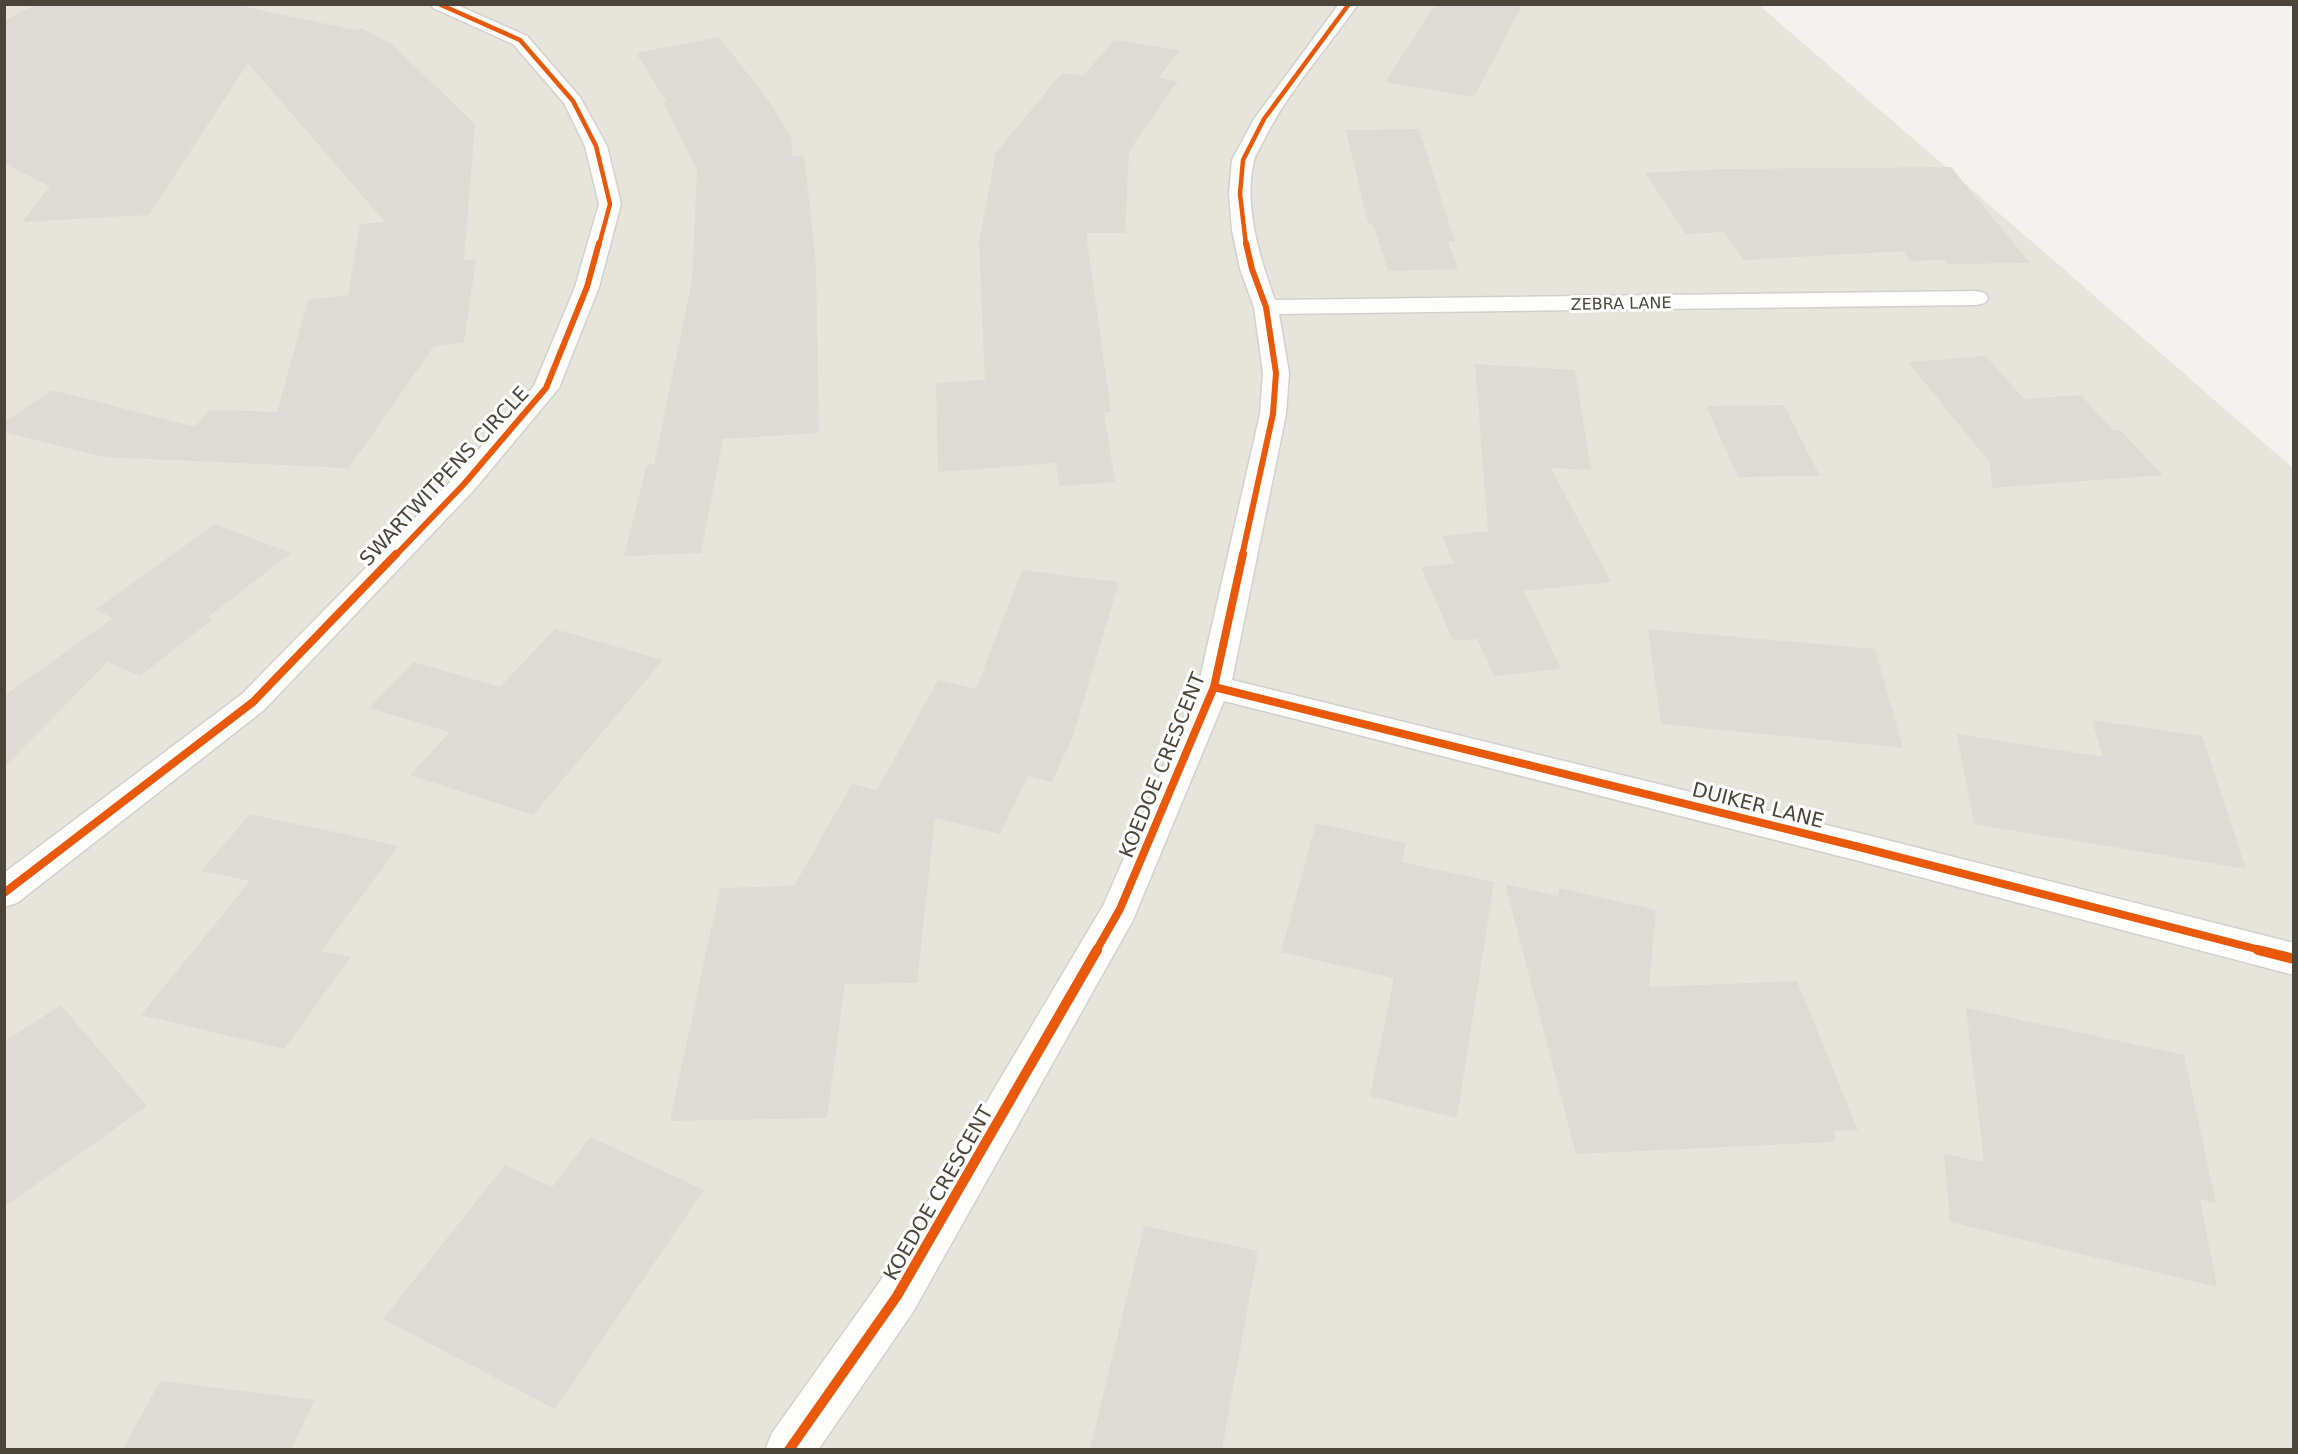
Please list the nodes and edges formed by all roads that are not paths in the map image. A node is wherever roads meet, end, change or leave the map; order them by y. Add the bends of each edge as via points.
1 (439, 4) edge
2 (1349, 4) edge
3 (1976, 298) dead end
4 (1266, 307) junction
5 (1214, 687) junction
6 (4, 893) edge
7 (2294, 960) edge
8 (789, 1449) edge

1 - 6 street, SWARTWITPENS CIRCLE via 520,40 573,101 596,146 610,204 586,287 546,388 464,484 253,702
2 - 4 street, KOEDOE CRESCENT via 1264,119 1243,160 1243,230
3 - 4 street, ZEBRA LANE
4 - 5 street, KOEDOE CRESCENT via 1276,373 1274,414
5 - 7 street, DUIKER LANE
5 - 8 street, KOEDOE CRESCENT via 1120,909 897,1296

